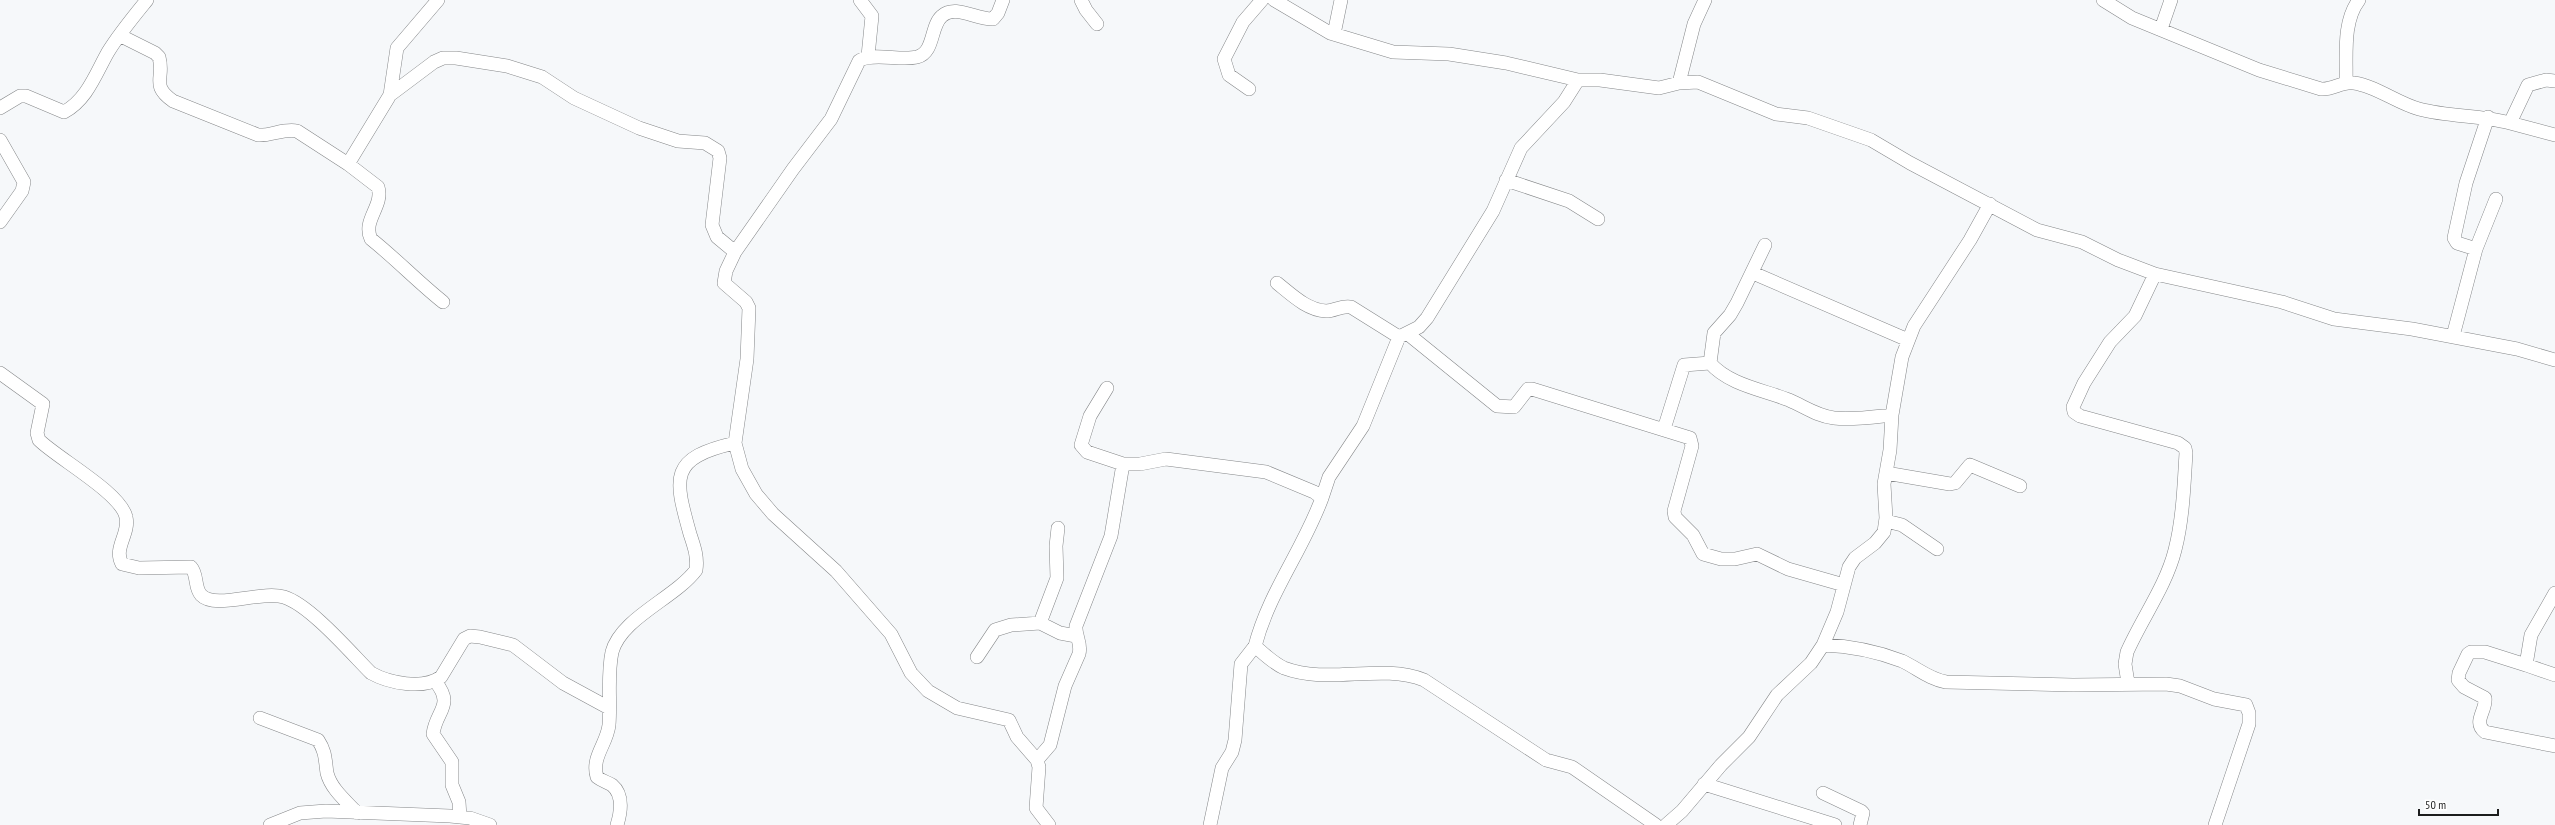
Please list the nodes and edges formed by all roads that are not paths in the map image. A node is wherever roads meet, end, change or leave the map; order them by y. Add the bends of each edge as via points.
1 (147, 0) edge
2 (438, 0) edge
3 (860, 0) edge
4 (1003, 0) edge
5 (1081, 0) edge
6 (1262, 0) edge
7 (1274, 0) edge
8 (1341, 0) edge
9 (1705, 0) edge
10 (2103, 0) edge
11 (2171, 0) edge
12 (2359, 0) edge
13 (1097, 24) dead end
14 (2161, 29) junction
15 (1334, 34) junction
16 (121, 36) junction
17 (868, 56) junction
18 (1578, 80) junction
19 (2555, 81) edge
20 (1680, 82) junction
21 (2346, 83) junction
22 (1249, 89) dead end
23 (390, 94) junction
24 (0, 108) edge
25 (2488, 117) junction
26 (2510, 123) junction
27 (2555, 135) edge
28 (0, 140) edge
29 (348, 164) junction
30 (1506, 180) junction
31 (2496, 199) dead end
32 (1990, 204) junction
33 (1598, 218) dead end
34 (0, 222) edge
35 (1765, 245) dead end
36 (2476, 249) junction
37 (735, 252) junction
38 (1753, 273) junction
39 (2155, 274) junction
40 (1277, 283) dead end
41 (443, 302) dead end
42 (1404, 336) junction
43 (2453, 336) junction
44 (1908, 340) junction
45 (2555, 360) edge
46 (1710, 363) junction
47 (0, 373) edge
48 (1107, 388) dead end
49 (1892, 415) junction
50 (1664, 428) junction
51 (735, 443) junction
52 (1123, 464) junction
53 (1886, 473) junction
54 (2020, 486) dead end
55 (1322, 498) junction
56 (1886, 521) junction
57 (1058, 528) dead end
58 (1937, 549) dead end
59 (1844, 585) junction
60 (2555, 593) edge
61 (1040, 623) junction
62 (1076, 636) junction
63 (1823, 645) junction
64 (1255, 646) junction
65 (977, 657) dead end
66 (2526, 665) junction
67 (2555, 675) edge
68 (436, 681) junction
69 (2128, 683) junction
70 (610, 708) junction
71 (260, 718) dead end
72 (2555, 746) edge
73 (1037, 760) junction
74 (1704, 784) junction
75 (1823, 793) dead end
76 (357, 813) junction
77 (460, 817) junction
78 (270, 825) edge
79 (490, 825) edge
80 (617, 825) edge
81 (1049, 825) edge
82 (1210, 825) edge
83 (1656, 825) edge
84 (1666, 825) edge
85 (1835, 825) edge
86 (1860, 825) edge
87 (2215, 825) edge

1 - 16 street
2 - 23 street via 397,48
3 - 17 street via 872,16
4 - 17 street via 993,19 946,12 940,18 922,55 907,58
5 - 13 street
6 - 22 street via 1243,22 1224,59 1229,75
7 - 15 street
8 - 15 street
9 - 20 street via 1694,24
10 - 14 street via 2132,18
11 - 14 street
12 - 21 street via 2350,14 2348,26
14 - 21 street via 2260,70 2321,89 2329,90
15 - 18 street via 1393,52 1449,54 1506,62
16 - 24 street via 108,52 98,74 72,108 64,112 26,96 20,96
16 - 29 street via 159,57 159,88 173,101 258,135 269,136 297,131
17 - 37 street via 859,61 831,119
18 - 20 street via 1600,80 1659,88
18 - 30 street via 1564,102 1521,148
19 - 26 street via 2546,80 2528,85
20 - 32 street via 1689,81 1709,86 1776,114 1808,118 1871,140
21 - 25 street via 2364,86 2419,109
23 - 29 street
23 - 37 street via 412,76 443,58 483,61 542,77 574,98 639,128 678,141 705,143 718,152 720,158 712,225 714,233
25 - 26 street
25 - 36 street via 2466,183 2454,238 2457,243
26 - 27 street
28 - 34 street via 24,182 22,191
29 - 41 street via 380,191 368,225 371,239
30 - 33 street via 1569,201
30 - 42 street via 1493,211 1427,318 1419,327
31 - 36 street
32 - 39 street via 2037,230 2082,242 2118,260
32 - 44 street
35 - 38 street
36 - 43 street
37 - 51 street via 726,271 724,283 746,302 749,308 747,359
38 - 44 street
38 - 46 street via 1730,315 1714,333
39 - 43 street via 2282,302 2334,319 2412,328
39 - 69 street via 2135,316 2110,342 2084,383 2073,407 2074,412 2080,416 2178,443 2185,448 2186,453 2175,551 2127,652 2125,669
40 - 42 street via 1307,306 1328,311 1351,307
42 - 50 street via 1497,406 1514,407 1528,389 1532,389
42 - 55 street via 1363,426 1330,477
43 - 45 street via 2517,349
44 - 49 street via 1902,358
46 - 49 street via 1727,376 1752,388 1790,400 1818,415 1856,418
46 - 50 street via 1684,365
47 - 68 street via 43,404 37,433 39,440 91,478 122,509 127,524 119,549 122,564 139,568 192,567 198,591 212,601 250,596 284,596 307,610 371,673 382,679 408,683
48 - 52 street via 1090,416 1081,445 1087,452
49 - 53 street
50 - 59 street via 1690,438 1692,443 1674,511 1675,517 1693,535 1703,554 1721,559 1735,559 1757,554 1788,569
51 - 70 street via 713,448 696,456 682,469 679,493 696,555 696,570 681,586 617,638 610,666
51 - 73 street via 742,469 756,494 773,514 816,551 849,585 891,634 918,683 957,708 1009,720 1017,737
52 - 55 street via 1166,459 1266,472 1314,492
52 - 62 street via 1111,536 1076,626
53 - 54 street via 1950,484 1960,478 1970,465
53 - 56 street
55 - 64 street via 1272,597
56 - 58 street via 1902,525
56 - 59 street via 1884,532 1875,544 1855,558 1849,567
57 - 61 street via 1057,578
59 - 63 street via 1837,612
60 - 66 street via 2532,635
61 - 62 street via 1060,633
61 - 65 street via 1023,623 995,630
62 - 73 street via 1080,643 1079,654 1065,686 1050,745
63 - 69 street via 1847,646 1878,652 1906,663 1933,679 1946,682 2073,685
63 - 74 street via 1811,663 1770,704 1749,737
64 - 82 street via 1241,664 1235,740 1232,752 1222,768
64 - 83 street via 1284,668 1302,672 1393,673 1412,675 1424,680 1546,760 1572,767
66 - 67 street
66 - 72 street via 2485,652 2471,652 2465,660 2458,680 2464,687 2485,698 2479,721 2485,732
68 - 70 street via 464,640 474,636 513,645 563,683
68 - 77 street via 445,697 444,707 433,734 452,762 452,785 459,802
69 - 87 street via 2180,686 2248,708 2249,724
70 - 80 street via 609,727 595,770 597,777 614,787 619,796 620,814
71 - 76 street via 318,740 323,748 327,774 335,789
73 - 81 street via 1039,767 1036,808
74 - 84 street via 1682,811
74 - 85 street
75 - 86 street via 1861,811 1863,813
76 - 77 street
76 - 78 street via 300,813
77 - 79 street

